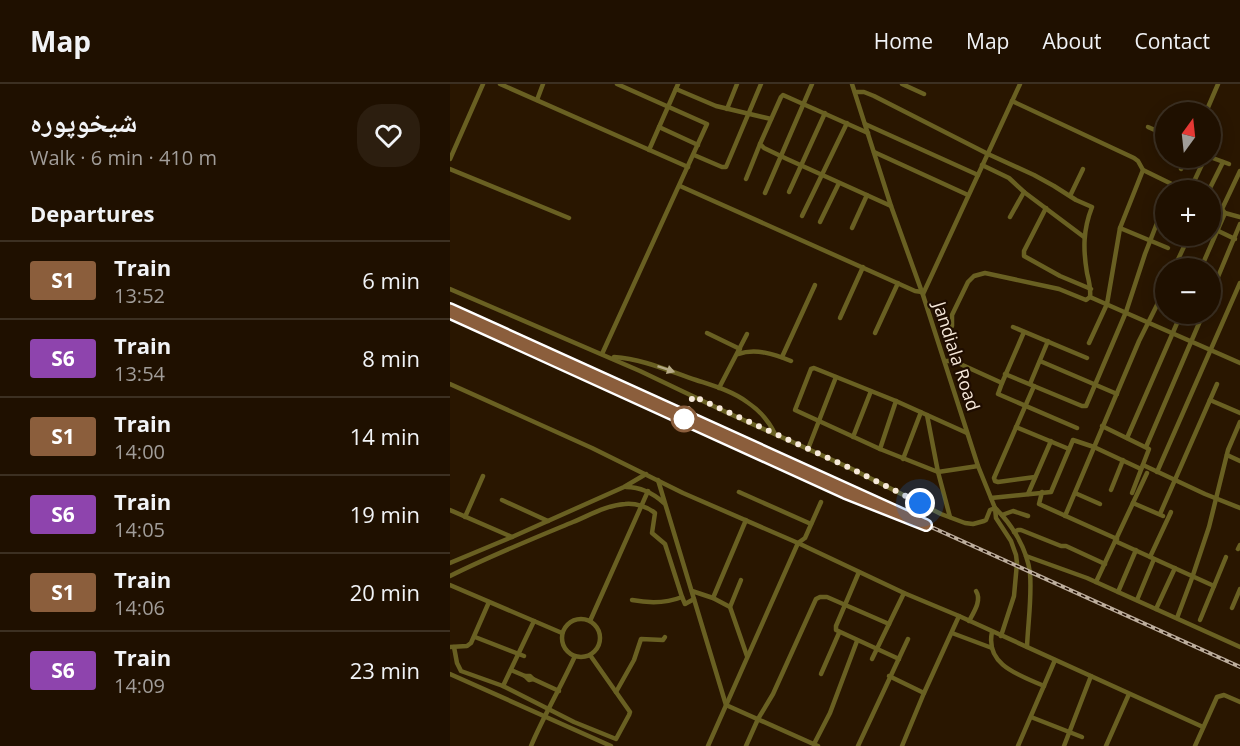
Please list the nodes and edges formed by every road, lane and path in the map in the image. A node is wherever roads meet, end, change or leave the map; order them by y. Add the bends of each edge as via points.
1 (483, 84) edge
2 (500, 84) edge
3 (543, 84) edge
4 (617, 84) edge
5 (669, 84) edge
6 (737, 84) edge
7 (762, 84) edge
8 (812, 84) edge
9 (852, 84) edge
10 (902, 84) edge
11 (1020, 84) edge
12 (1218, 84) edge
13 (628, 86) edge
14 (677, 87) edge
15 (855, 92) junction
16 (924, 94) dead end
17 (537, 100) junction
18 (1012, 101) junction
19 (1210, 102) edge
20 (804, 104) junction
21 (668, 106) junction
22 (727, 109) junction
23 (825, 113) junction
24 (749, 114) junction
25 (771, 119) junction
26 (847, 123) junction
27 (865, 123) junction
28 (659, 127) junction
29 (1148, 127) dead end
30 (1155, 130) edge
31 (868, 133) junction
32 (760, 144) junction
33 (698, 145) junction
34 (649, 150) junction
35 (874, 152) junction
36 (988, 154) junction
37 (694, 155) junction
38 (781, 156) junction
39 (450, 159) edge
40 (1223, 162) joint
41 (1228, 164) dead end
42 (982, 165) junction
43 (801, 166) junction
44 (688, 168) junction
45 (450, 169) edge
46 (1083, 169) dead end
47 (1143, 170) junction
48 (1240, 171) edge
49 (822, 175) junction
50 (978, 175) junction
51 (746, 178) dead end
52 (1160, 180) edge
53 (1214, 180) edge
54 (839, 183) junction
55 (680, 186) junction
56 (789, 192) dead end
57 (1024, 192) junction
58 (765, 193) dead end
59 (867, 195) junction
60 (969, 195) junction
61 (1070, 196) junction
62 (891, 206) junction
63 (1046, 208) junction
64 (1221, 209) edge
65 (1224, 211) junction
66 (802, 216) dead end
67 (1010, 217) dead end
68 (1240, 217) edge
69 (569, 218) dead end
70 (1221, 221) edge
71 (820, 222) dead end
72 (1240, 224) edge
73 (852, 228) dead end
74 (1120, 228) junction
75 (1155, 230) edge
76 (1221, 232) edge
77 (1084, 237) junction
78 (1235, 239) junction
79 (1151, 241) junction
80 (1168, 248) dead end
81 (863, 267) junction
82 (1221, 271) edge
83 (898, 283) junction
84 (1240, 283) edge
85 (815, 285) dead end
86 (450, 289) edge
87 (1091, 289) junction
88 (923, 293) junction
89 (1090, 297) junction
90 (1232, 300) junction
91 (1240, 303) edge
92 (1107, 304) junction
93 (1155, 310) edge
94 (1126, 312) junction
95 (840, 318) dead end
96 (1149, 323) junction
97 (1176, 324) edge
98 (1199, 324) edge
99 (952, 326) dead end
100 (1013, 327) dead end
101 (1024, 332) junction
102 (707, 333) dead end
103 (875, 333) dead end
104 (747, 334) dead end
105 (1172, 334) junction
106 (1048, 341) junction
107 (1191, 342) junction
108 (1089, 343) dead end
109 (1210, 350) junction
110 (739, 351) junction
111 (602, 354) junction
112 (609, 357) junction
113 (782, 357) junction
114 (1087, 358) dead end
115 (790, 361) dead end
116 (945, 361) junction
117 (1040, 362) junction
118 (1240, 363) edge
119 (1005, 374) junction
120 (836, 377) junction
121 (1002, 383) junction
122 (450, 384) edge
123 (1217, 384) dead end
124 (1032, 385) junction
125 (1095, 385) junction
126 (719, 388) junction
127 (871, 391) junction
128 (1117, 394) junction
129 (1210, 400) junction
130 (896, 401) junction
131 (1025, 406) junction
132 (921, 412) junction
133 (1240, 413) edge
134 (927, 415) junction
135 (819, 421) junction
136 (1240, 422) edge
137 (1102, 426) junction
138 (1016, 427) junction
139 (1077, 428) dead end
140 (968, 433) junction
141 (775, 434) junction
142 (1234, 435) junction
143 (853, 437) junction
144 (1127, 438) junction
145 (1240, 438) edge
146 (1051, 441) junction
147 (1094, 447) junction
148 (1146, 447) junction
149 (808, 448) junction
150 (880, 449) junction
151 (1070, 449) junction
152 (1227, 455) junction
153 (903, 459) junction
154 (1123, 460) junction
155 (1240, 461) edge
156 (978, 466) junction
157 (1142, 467) junction
158 (938, 472) junction
159 (1157, 472) junction
160 (1147, 473) dead end
161 (646, 474) junction
162 (483, 476) dead end
163 (1035, 477) junction
164 (658, 480) junction
165 (1175, 480) junction
166 (624, 487) junction
167 (1111, 490) dead end
168 (648, 491) junction
169 (739, 492) dead end
170 (1042, 492) junction
171 (1075, 493) junction
172 (1132, 493) dead end
173 (1028, 494) junction
174 (991, 498) junction
175 (1215, 498) junction
176 (502, 500) dead end
177 (822, 502) dead end
178 (1133, 502) junction
179 (1100, 504) dead end
180 (666, 505) junction
181 (641, 506) junction
182 (995, 508) junction
183 (1240, 508) edge
184 (450, 510) edge
185 (1171, 512) dead end
186 (1160, 514) junction
187 (1002, 515) junction
188 (1028, 516) dead end
189 (1065, 516) junction
190 (465, 517) junction
191 (950, 518) junction
192 (1168, 518) junction
193 (746, 520) junction
194 (548, 521) junction
195 (811, 524) junction
196 (1014, 532) junction
197 (512, 537) junction
198 (1116, 540) junction
199 (798, 543) junction
200 (1136, 550) junction
201 (1026, 556) junction
202 (1226, 556) dead end
203 (1152, 558) junction
204 (450, 563) edge
205 (1105, 564) junction
206 (1174, 568) junction
207 (859, 572) junction
208 (450, 576) edge
209 (1193, 576) junction
210 (741, 580) dead end
211 (1096, 582) junction
212 (450, 585) edge
213 (1214, 586) junction
214 (1240, 589) edge
215 (692, 591) junction
216 (976, 591) dead end
217 (1118, 592) junction
218 (904, 593) junction
219 (682, 597) junction
220 (713, 598) junction
221 (694, 599) junction
222 (632, 600) dead end
223 (1137, 600) junction
224 (489, 602) junction
225 (730, 606) junction
226 (844, 606) junction
227 (1232, 608) dead end
228 (1156, 609) junction
229 (959, 616) junction
230 (1177, 618) junction
231 (1200, 620) dead end
232 (534, 621) junction
233 (590, 621) junction
234 (969, 621) junction
235 (889, 624) junction
236 (992, 632) junction
237 (562, 633) junction
238 (839, 633) junction
239 (952, 633) junction
240 (1001, 636) junction
241 (475, 637) junction
242 (665, 637) dead end
243 (908, 639) dead end
244 (857, 640) junction
245 (452, 647) edge
246 (1027, 647) junction
247 (1240, 647) edge
248 (992, 648) junction
249 (877, 649) junction
250 (521, 655) junction
251 (590, 655) junction
252 (575, 657) junction
253 (747, 657) junction
254 (872, 659) dead end
255 (899, 659) junction
256 (1055, 660) junction
257 (511, 670) junction
258 (450, 674) edge
259 (820, 674) dead end
260 (889, 676) junction
261 (1091, 676) junction
262 (503, 686) junction
263 (1044, 686) junction
264 (559, 691) junction
265 (616, 692) junction
266 (924, 693) junction
267 (1129, 694) junction
268 (1240, 702) edge
269 (726, 705) junction
270 (549, 709) junction
271 (544, 716) junction
272 (1031, 717) junction
273 (758, 719) junction
274 (1203, 727) junction
275 (1069, 733) junction
276 (1082, 738) dead end
277 (816, 745) edge
278 (531, 746) edge
279 (611, 746) edge
280 (708, 746) edge
281 (746, 746) edge
282 (858, 746) edge
283 (902, 746) edge
284 (1018, 746) edge
285 (1064, 746) edge
286 (1106, 746) edge
287 (1195, 746) edge

1 - 39 street
2 - 17 street
3 - 17 street
4 - 13 street
5 - 14 street
6 - 22 street
7 - 24 street
8 - 20 street
9 - 15 street, Jandiala Road
10 - 16 street
11 - 18 street
12 - 19 street
13 - 21 street
14 - 21 street
14 - 22 street
15 - 27 street, Jandiala Road
15 - 36 street via 874,96
17 - 34 street
18 - 36 street
18 - 47 street via 1134,158
20 - 23 street
20 - 25 street via 783,95
20 - 38 street
21 - 28 street
21 - 33 street via 707,123
22 - 24 street
23 - 26 street
23 - 43 street
24 - 25 street
24 - 37 street via 726,168
25 - 32 street
26 - 31 street
26 - 49 street
27 - 31 street, Jandiala Road
27 - 50 street
28 - 33 street
28 - 34 street
29 - 30 street
31 - 35 street, Jandiala Road
32 - 38 street
32 - 51 street
33 - 37 street
34 - 44 street
35 - 60 street
35 - 62 street, Jandiala Road
36 - 42 street
36 - 61 street
37 - 44 street
38 - 43 street
38 - 58 street
40 - 41 street
40 - 53 street
42 - 50 street
42 - 57 street via 1004,175
43 - 49 street
43 - 56 street
44 - 55 street
45 - 69 street
46 - 61 street
47 - 52 street
47 - 74 street
48 - 65 street
49 - 54 street
49 - 66 street
50 - 60 street
54 - 59 street
54 - 71 street
55 - 81 street
55 - 111 street
57 - 63 street
57 - 67 street
59 - 62 street
59 - 73 street
60 - 88 street
61 - 77 street via 1092,207
62 - 88 street, Jandiala Road
63 - 77 street
63 - 87 street via 1024,256
64 - 65 street
65 - 68 street
65 - 70 street
72 - 78 street
74 - 79 street
74 - 92 street
75 - 79 street
76 - 78 street
77 - 87 street
78 - 82 street
79 - 80 street
79 - 94 street
81 - 83 street
81 - 95 street
83 - 88 street
83 - 103 street
84 - 90 street
85 - 113 street
86 - 111 street
87 - 89 street
88 - 116 street, Jandiala Road
89 - 92 street
89 - 99 street via 1086,300 986,273 968,282 952,315
90 - 91 street
90 - 109 street
92 - 94 street
92 - 108 street
93 - 96 street
94 - 96 street
94 - 125 street
96 - 105 street
96 - 128 street
97 - 105 street
98 - 107 street
100 - 101 street
101 - 106 street
101 - 119 street
102 - 110 street
104 - 110 street
105 - 107 street
105 - 144 street
106 - 114 street
106 - 117 street
107 - 109 street
107 - 148 street
109 - 118 street
109 - 159 street
110 - 113 street via 768,352
110 - 126 street
111 - 112 street
112 -> 126 street via 658,366
112 - 141 street
113 - 115 street
116 - 121 street
116 - 140 street, Jandiala Road
117 - 124 street
117 - 125 street
119 - 121 street
119 - 124 street
120 - 127 street
120 - 135 street
120 - 135 street via 811,369 795,410
121 - 131 street via 999,395
122 - 161 street
123 - 129 street
124 - 125 street via 1085,406
124 - 131 street
125 - 128 street
126 - 141 street via 757,410
127 - 130 street
127 - 143 street
128 - 137 street
129 - 133 street
129 - 165 street
130 - 132 street
130 - 150 street
131 - 138 street
131 - 139 street
132 - 134 street
132 - 153 street
134 - 140 street
134 - 158 street
135 - 143 street
135 - 149 street
136 - 142 street
137 - 144 street
137 - 147 street
138 - 146 street
138 - 163 street via 995,481
140 - 156 street, Jandiala Road
141 - 149 street
142 - 145 street
142 - 152 street
143 - 150 street
144 - 148 street
146 - 151 street
146 - 163 street
147 - 151 street via 1073,440
147 - 154 street
147 - 171 street
148 - 157 street via 1149,451
149 - 191 street
150 - 153 street
151 - 170 street via 1052,491
152 - 155 street
152 - 175 street
153 - 158 street
154 - 157 street
154 - 167 street
156 - 158 street
156 - 174 street, Jandiala Road
157 - 159 street
157 - 172 street
158 - 191 street
159 - 165 street
160 - 178 street
161 - 164 street
161 - 166 street
162 - 190 street
163 - 173 street
164 - 180 street
164 - 193 street
165 - 175 street
165 - 186 street
166 - 168 street
166 - 194 street
168 - 180 street
168 - 181 street
169 - 195 street
170 - 173 street
170 - 189 street via 1038,504
171 - 179 street
171 - 189 street
173 - 174 street
174 - 182 street, Jandiala Road
175 - 183 street
175 - 209 street
176 - 194 street
177 - 195 street
178 - 186 street
178 - 198 street
180 - 215 street
181 - 208 street via 628,503 602,510
181 - 219 street via 656,513 652,533 665,544
181 - 233 street
182 - 187 street
182 - 191 street via 986,520 973,524
182 - 240 street, Jandiala Road via 1017,563 1014,596
184 - 190 street
185 - 192 street
186 - 192 street
187 - 188 street via 1012,511
187 - 196 street
189 - 198 street
190 - 197 street
192 - 203 street
193 - 199 street
193 - 220 street
194 - 197 street
195 - 199 street
196 - 201 street
196 - 205 street via 1021,530
197 - 204 street
198 - 200 street
198 - 205 street
199 - 207 street
199 - 253 street
200 - 203 street
200 - 217 street
201 - 211 street
201 - 246 street via 1030,572
202 - 213 street
203 - 206 street
203 - 223 street
205 - 211 street
206 - 209 street
206 - 228 street
207 - 218 street
207 - 226 street
209 - 213 street
209 - 230 street
210 - 225 street
211 - 217 street
212 - 224 street
213 - 231 street
214 - 227 street
215 - 220 street
215 - 221 street
216 - 234 street via 979,600
217 - 223 street
218 - 229 street
218 - 235 street
219 - 221 street via 685,604
219 - 222 street via 659,602
220 - 225 street
221 - 269 street
223 - 228 street
224 - 232 street
224 - 241 street
225 - 253 street
226 - 235 street
226 - 238 street via 836,626
226 - 273 street via 823,596 814,601
228 - 230 street
229 - 234 street
229 - 239 street
230 - 247 street
232 - 237 street
232 - 250 street
233 - 237 street via 572,621
233 - 251 street via 601,639
234 - 236 street
235 - 249 street
236 - 240 street
236 - 248 street
237 - 252 street via 565,648
238 - 244 street
238 - 259 street
239 - 248 street
239 - 266 street
240 - 246 street
241 - 245 street via 470,645
241 - 250 street
242 - 265 street via 641,639
243 - 255 street
244 - 249 street
244 - 277 street
245 - 262 street via 461,671
246 - 256 street
248 - 263 street via 997,660
249 - 254 street
249 - 255 street
250 - 257 street
251 - 252 street
251 - 265 street
252 - 264 street
253 - 269 street
255 - 260 street
256 - 261 street
256 - 263 street
257 - 262 street
257 - 264 street
258 - 271 street
260 - 266 street
260 - 282 street
261 - 267 street
261 - 275 street
262 - 270 street
263 - 272 street
264 - 270 street
265 - 270 street via 630,713 616,739
266 - 283 street
267 - 274 street
267 - 286 street
268 - 274 street via 1218,696
269 - 273 street
269 - 280 street
270 - 271 street
271 - 278 street
271 - 279 street
272 - 275 street
272 - 284 street
273 - 277 street
273 - 281 street
274 - 287 street
275 - 276 street
275 - 285 street

